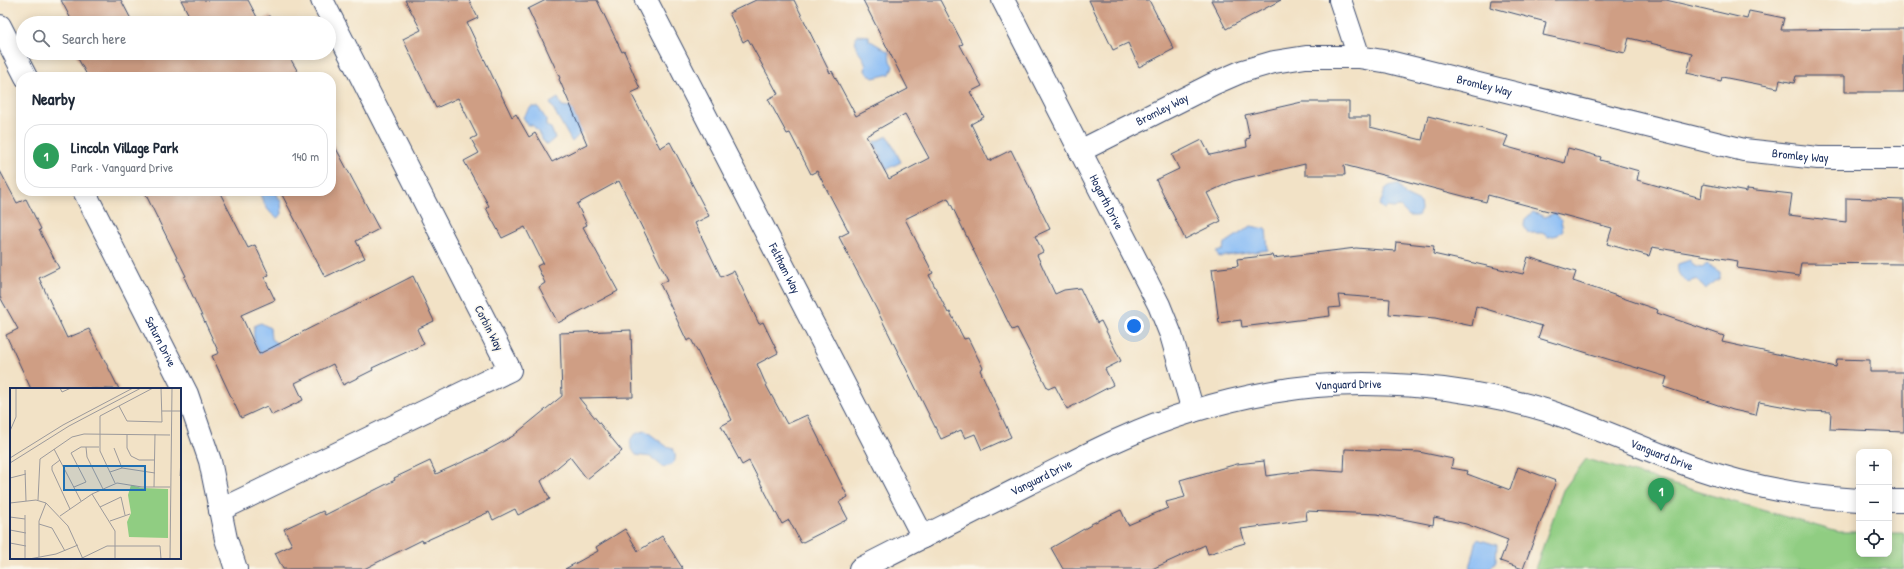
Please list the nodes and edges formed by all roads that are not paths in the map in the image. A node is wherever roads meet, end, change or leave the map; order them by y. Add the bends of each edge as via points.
1 (322, 0) edge
2 (646, 0) edge
3 (1002, 0) edge
4 (1340, 0) edge
5 (330, 16) edge
6 (0, 26) edge
7 (336, 28) edge
8 (16, 57) edge
9 (1359, 57) junction
10 (17, 60) edge
11 (23, 72) edge
12 (1080, 151) junction
13 (1904, 158) edge
14 (87, 196) edge
15 (1193, 411) junction
16 (1856, 500) edge
17 (1904, 501) edge
18 (1892, 502) edge
19 (220, 510) junction
20 (923, 537) junction
21 (236, 569) edge
22 (860, 569) edge

1 - 5 street, Corbin Way
2 - 20 street, Feltham Way
3 - 12 street, Hogarth Drive
4 - 9 street
6 - 8 street
7 - 19 street, Corbin Way via 510,370
9 - 12 street, Bromley Way via 1306,57 1274,62 1243,71
9 - 13 street, Bromley Way via 1389,62 1744,150 1818,158
10 - 11 street
12 - 15 street, Hogarth Drive via 1159,305 1171,335
14 - 19 street, Saturn Drive via 187,394 210,461
15 - 16 street, Vanguard Drive via 1266,393 1319,386 1418,386 1542,410 1723,476 1784,490
15 - 20 street, Vanguard Drive via 1122,438
17 - 18 street
19 - 21 street, Saturn Drive
20 - 22 street, Vanguard Drive

